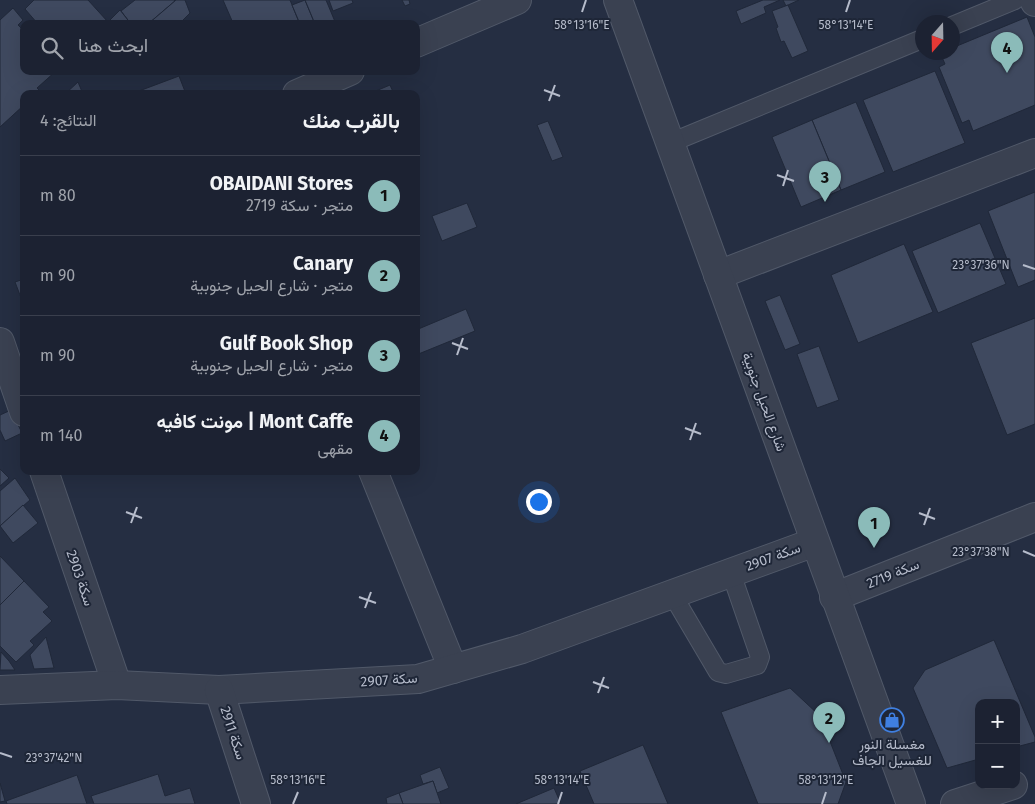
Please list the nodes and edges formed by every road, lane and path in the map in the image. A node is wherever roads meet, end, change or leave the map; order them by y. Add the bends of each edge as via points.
1 (517, 0) edge
2 (618, 0) edge
3 (1016, 0) edge
4 (960, 23) edge
5 (420, 41) edge
6 (915, 42) edge
7 (341, 75) edge
8 (307, 90) edge
9 (670, 144) junction
10 (1035, 154) edge
11 (718, 275) junction
12 (0, 342) edge
13 (20, 400) edge
14 (45, 475) edge
15 (375, 475) edge
16 (1035, 517) edge
17 (815, 542) junction
18 (731, 573) junction
19 (672, 594) junction
20 (834, 597) junction
21 (453, 669) junction
22 (117, 685) junction
23 (0, 690) edge
24 (219, 690) junction
25 (1035, 778) edge
26 (1020, 783) edge
27 (1002, 789) edge
28 (256, 804) edge
29 (911, 804) edge
30 (955, 804) edge

1 - 5 street
2 - 9 street, شارع الحيل جنوبية
3 - 4 lane
6 - 9 lane
7 - 8 street
9 - 11 street, شارع الحيل جنوبية
10 - 11 street
11 - 17 street, شارع الحيل جنوبية
12 - 13 street
14 - 22 street, سكة 2903
15 - 21 street
16 - 20 street, سكة 2719
17 - 18 street, سكة 2907
17 - 20 street, شارع الحيل جنوبية
18 - 19 street, سكة 2907
18 - 19 lane via 760,656 756,665 726,674 718,672
19 - 21 street, سكة 2907 via 522,649
20 - 29 street, شارع الحيل جنوبية
21 - 24 street, سكة 2907 via 418,679
22 - 23 street, سكة 2907
22 - 24 street, سكة 2907
24 - 28 street, سكة 2911
25 - 26 street
27 - 30 street

